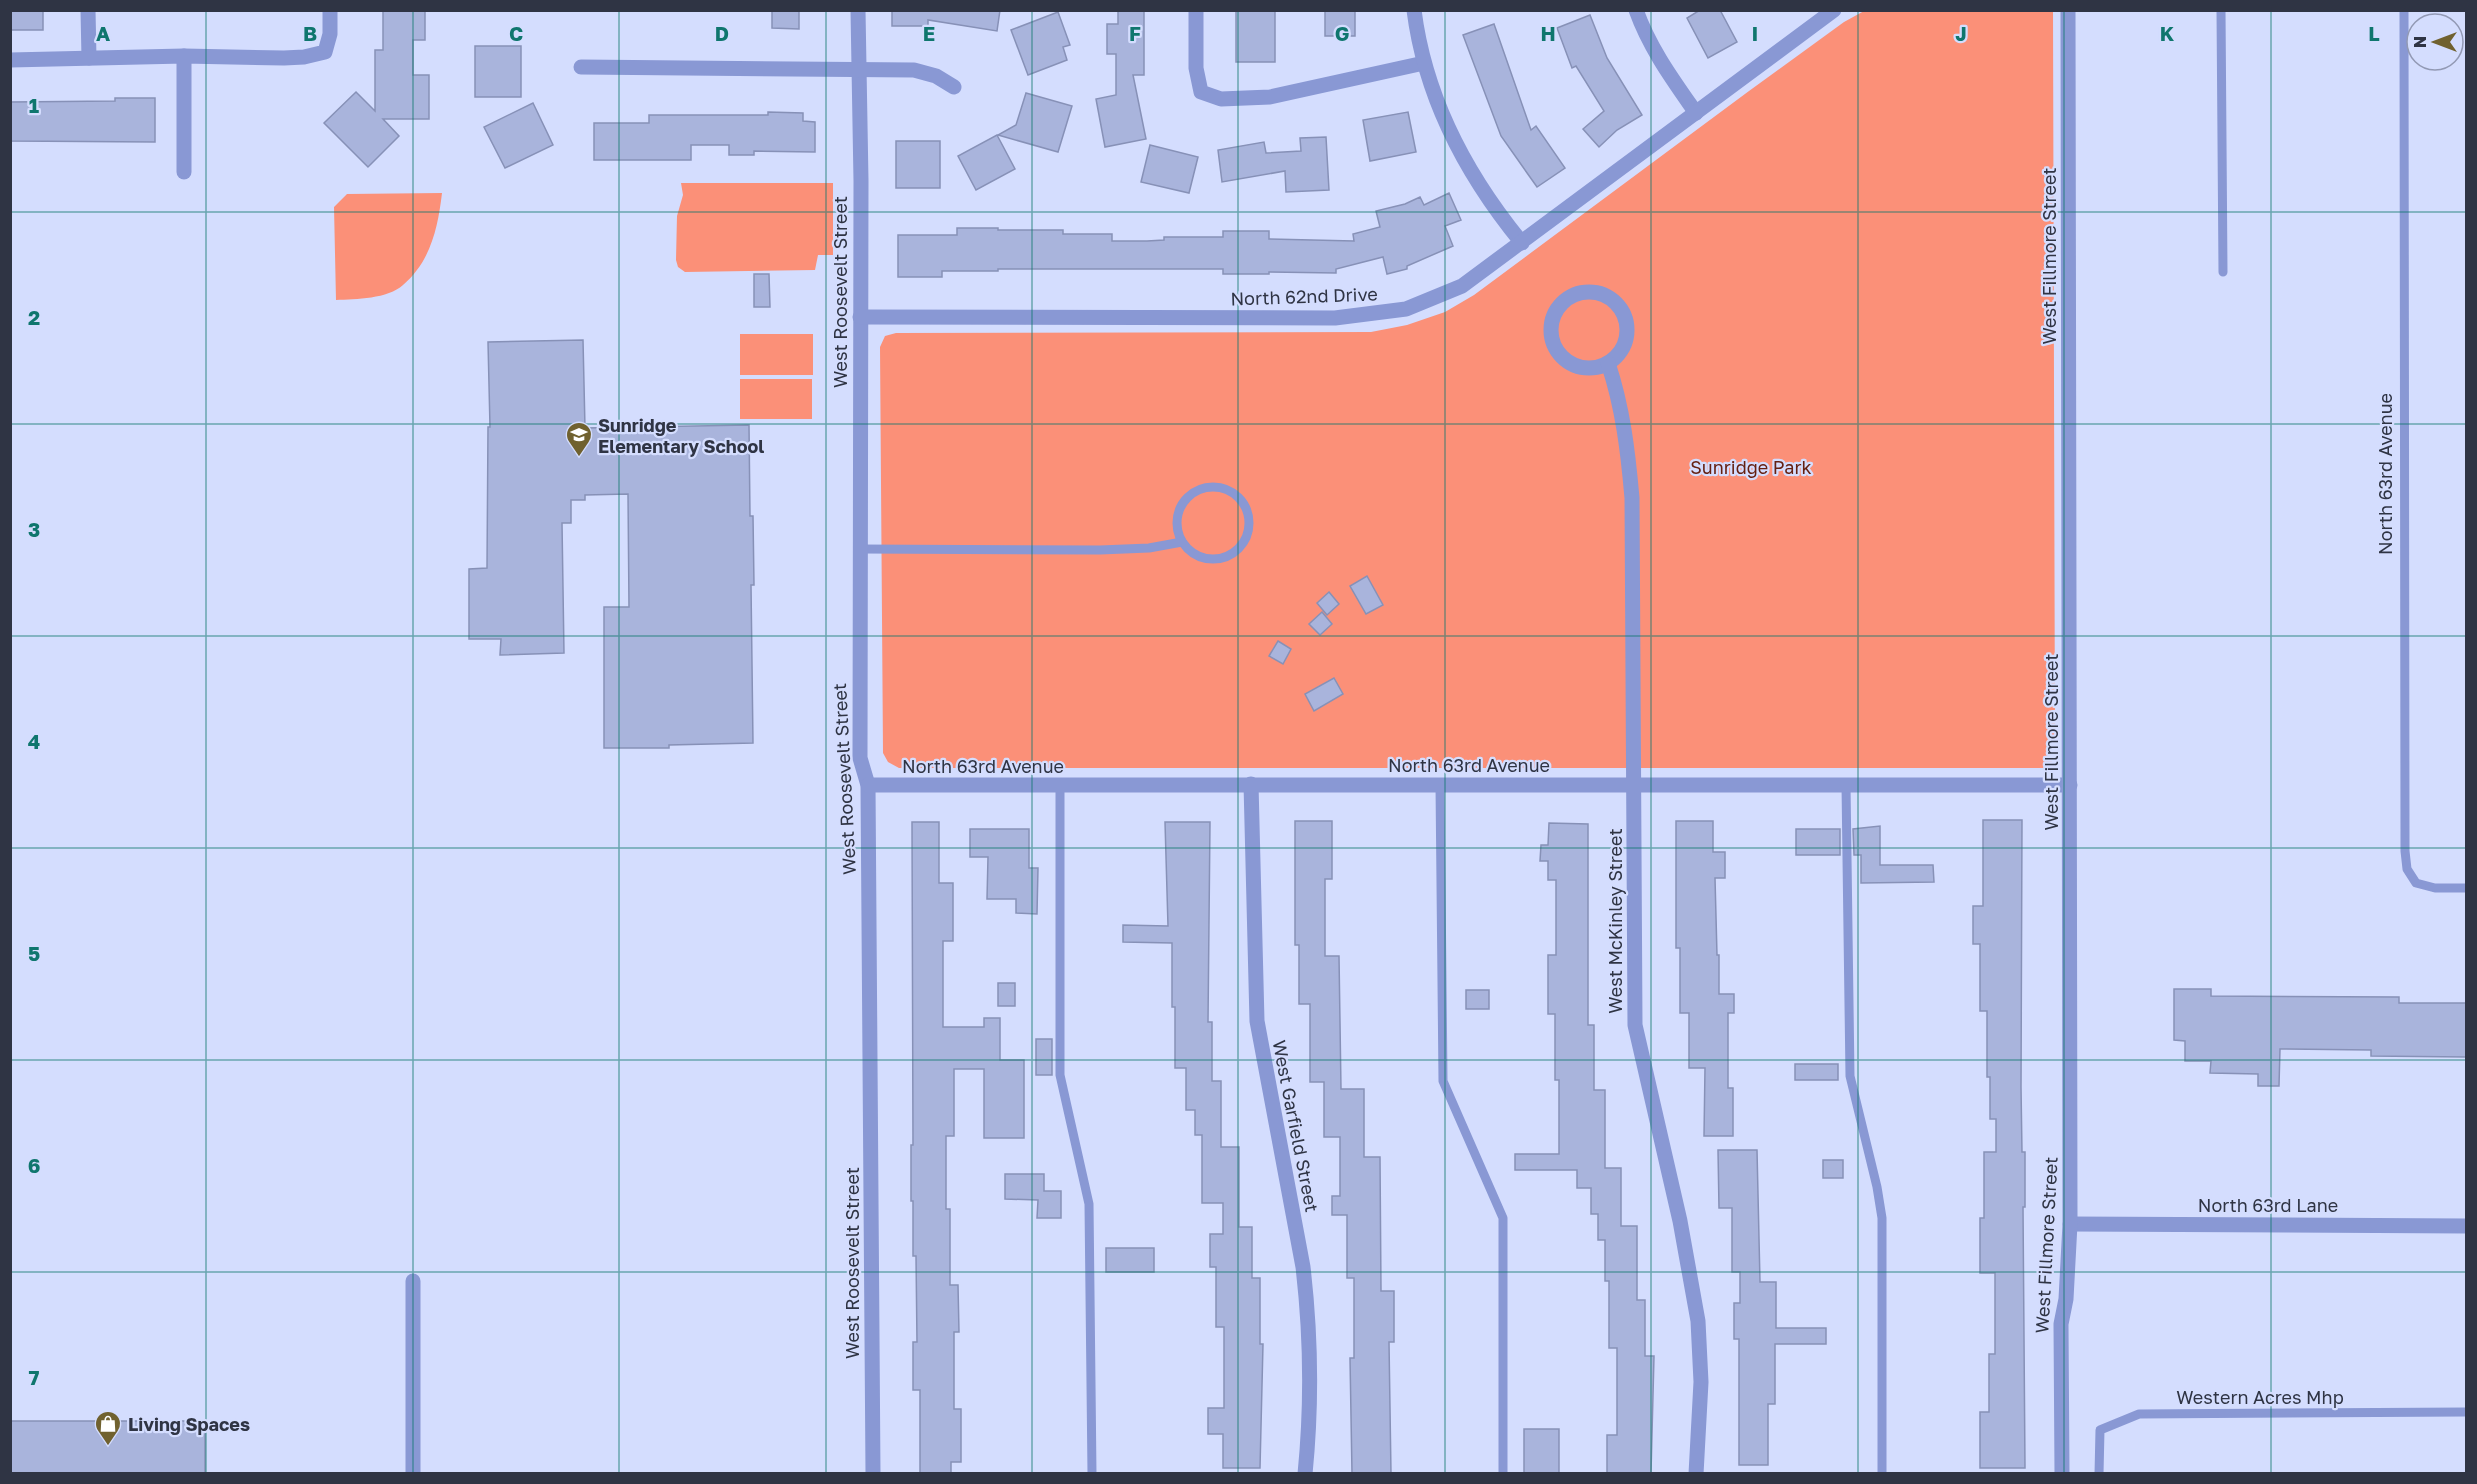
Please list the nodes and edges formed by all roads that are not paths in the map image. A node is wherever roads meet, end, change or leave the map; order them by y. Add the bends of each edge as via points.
1 (88, 10) edge
2 (330, 10) edge
3 (858, 10) edge
4 (1196, 10) edge
5 (1414, 10) edge
6 (1636, 10) edge
7 (1834, 10) edge
8 (2068, 10) edge
9 (2221, 10) edge
10 (2404, 10) edge
11 (184, 56) junction
12 (89, 58) junction
13 (10, 60) edge
14 (1424, 63) junction
15 (581, 67) dead end
16 (859, 70) junction
17 (954, 87) dead end
18 (1696, 113) junction
19 (184, 172) dead end
20 (1522, 243) junction
21 (2223, 272) dead end
22 (860, 317) junction
23 (1608, 363) junction
24 (1182, 542) junction
25 (860, 549) junction
26 (1251, 784) junction
27 (868, 785) junction
28 (1440, 785) junction
29 (1634, 785) junction
30 (1846, 785) junction
31 (2070, 785) junction
32 (1060, 786) junction
33 (2466, 888) edge
34 (2070, 1224) junction
35 (2466, 1226) edge
36 (413, 1281) dead end
37 (2466, 1412) edge
38 (413, 1473) edge
39 (873, 1473) edge
40 (1092, 1473) edge
41 (1305, 1473) edge
42 (1503, 1473) edge
43 (1696, 1473) edge
44 (1882, 1473) edge
45 (2062, 1473) edge
46 (2099, 1473) edge

1 - 12 street
2 - 11 street via 326,52 294,58
3 - 16 street, West Roosevelt Street
4 - 14 street via 1196,68 1201,92 1221,99 1270,97
5 - 14 street
6 - 18 street via 1661,63
7 - 18 street, North 62nd Drive
8 - 31 street, West Fillmore Street
9 - 21 lane
10 - 33 lane, North 63rd Avenue via 2405,851 2407,869 2416,883 2435,888
11 - 12 street
11 - 19 street
12 - 13 street
14 - 20 street via 1448,128 1467,164
15 - 16 street
16 - 17 street via 914,70 936,76
16 - 22 street, West Roosevelt Street
18 - 20 street, North 62nd Drive
20 - 22 street, North 62nd Drive via 1446,294 1406,309 1361,317
22 - 25 street, West Roosevelt Street
23 - 23 street via 1623,348 1628,327 1625,316 1612,298 1602,293 1573,295 1558,308 1552,320 1554,345 1571,364 1596,368
23 - 29 street, West McKinley Street via 1621,405 1632,498
24 - 24 lane via 1191,552 1208,559 1238,551 1250,529 1245,504 1238,495 1217,486 1195,491 1186,499 1177,520
24 - 25 lane via 1149,549
25 - 27 street, West Roosevelt Street via 860,758
26 - 28 street, North 63rd Avenue
26 - 32 street, North 63rd Avenue
26 - 41 street, West Garfield Street via 1257,1021 1308,1304 1311,1399
27 - 32 street, North 63rd Avenue
27 - 39 street, West Roosevelt Street
28 - 29 street, North 63rd Avenue
28 - 42 lane via 1443,1081 1503,1218
29 - 30 street, North 63rd Avenue
29 - 43 street, West McKinley Street via 1635,1025 1680,1221 1698,1321 1701,1382
30 - 31 street, North 63rd Avenue
30 - 44 lane via 1850,1076 1882,1218
31 - 34 street, West Fillmore Street
32 - 40 lane via 1060,1075 1090,1215
34 - 35 street, North 63rd Lane
34 - 45 street, West Fillmore Street via 2061,1324
36 - 38 street
37 - 46 lane, Western Acres Mhp via 2139,1414 2100,1430

